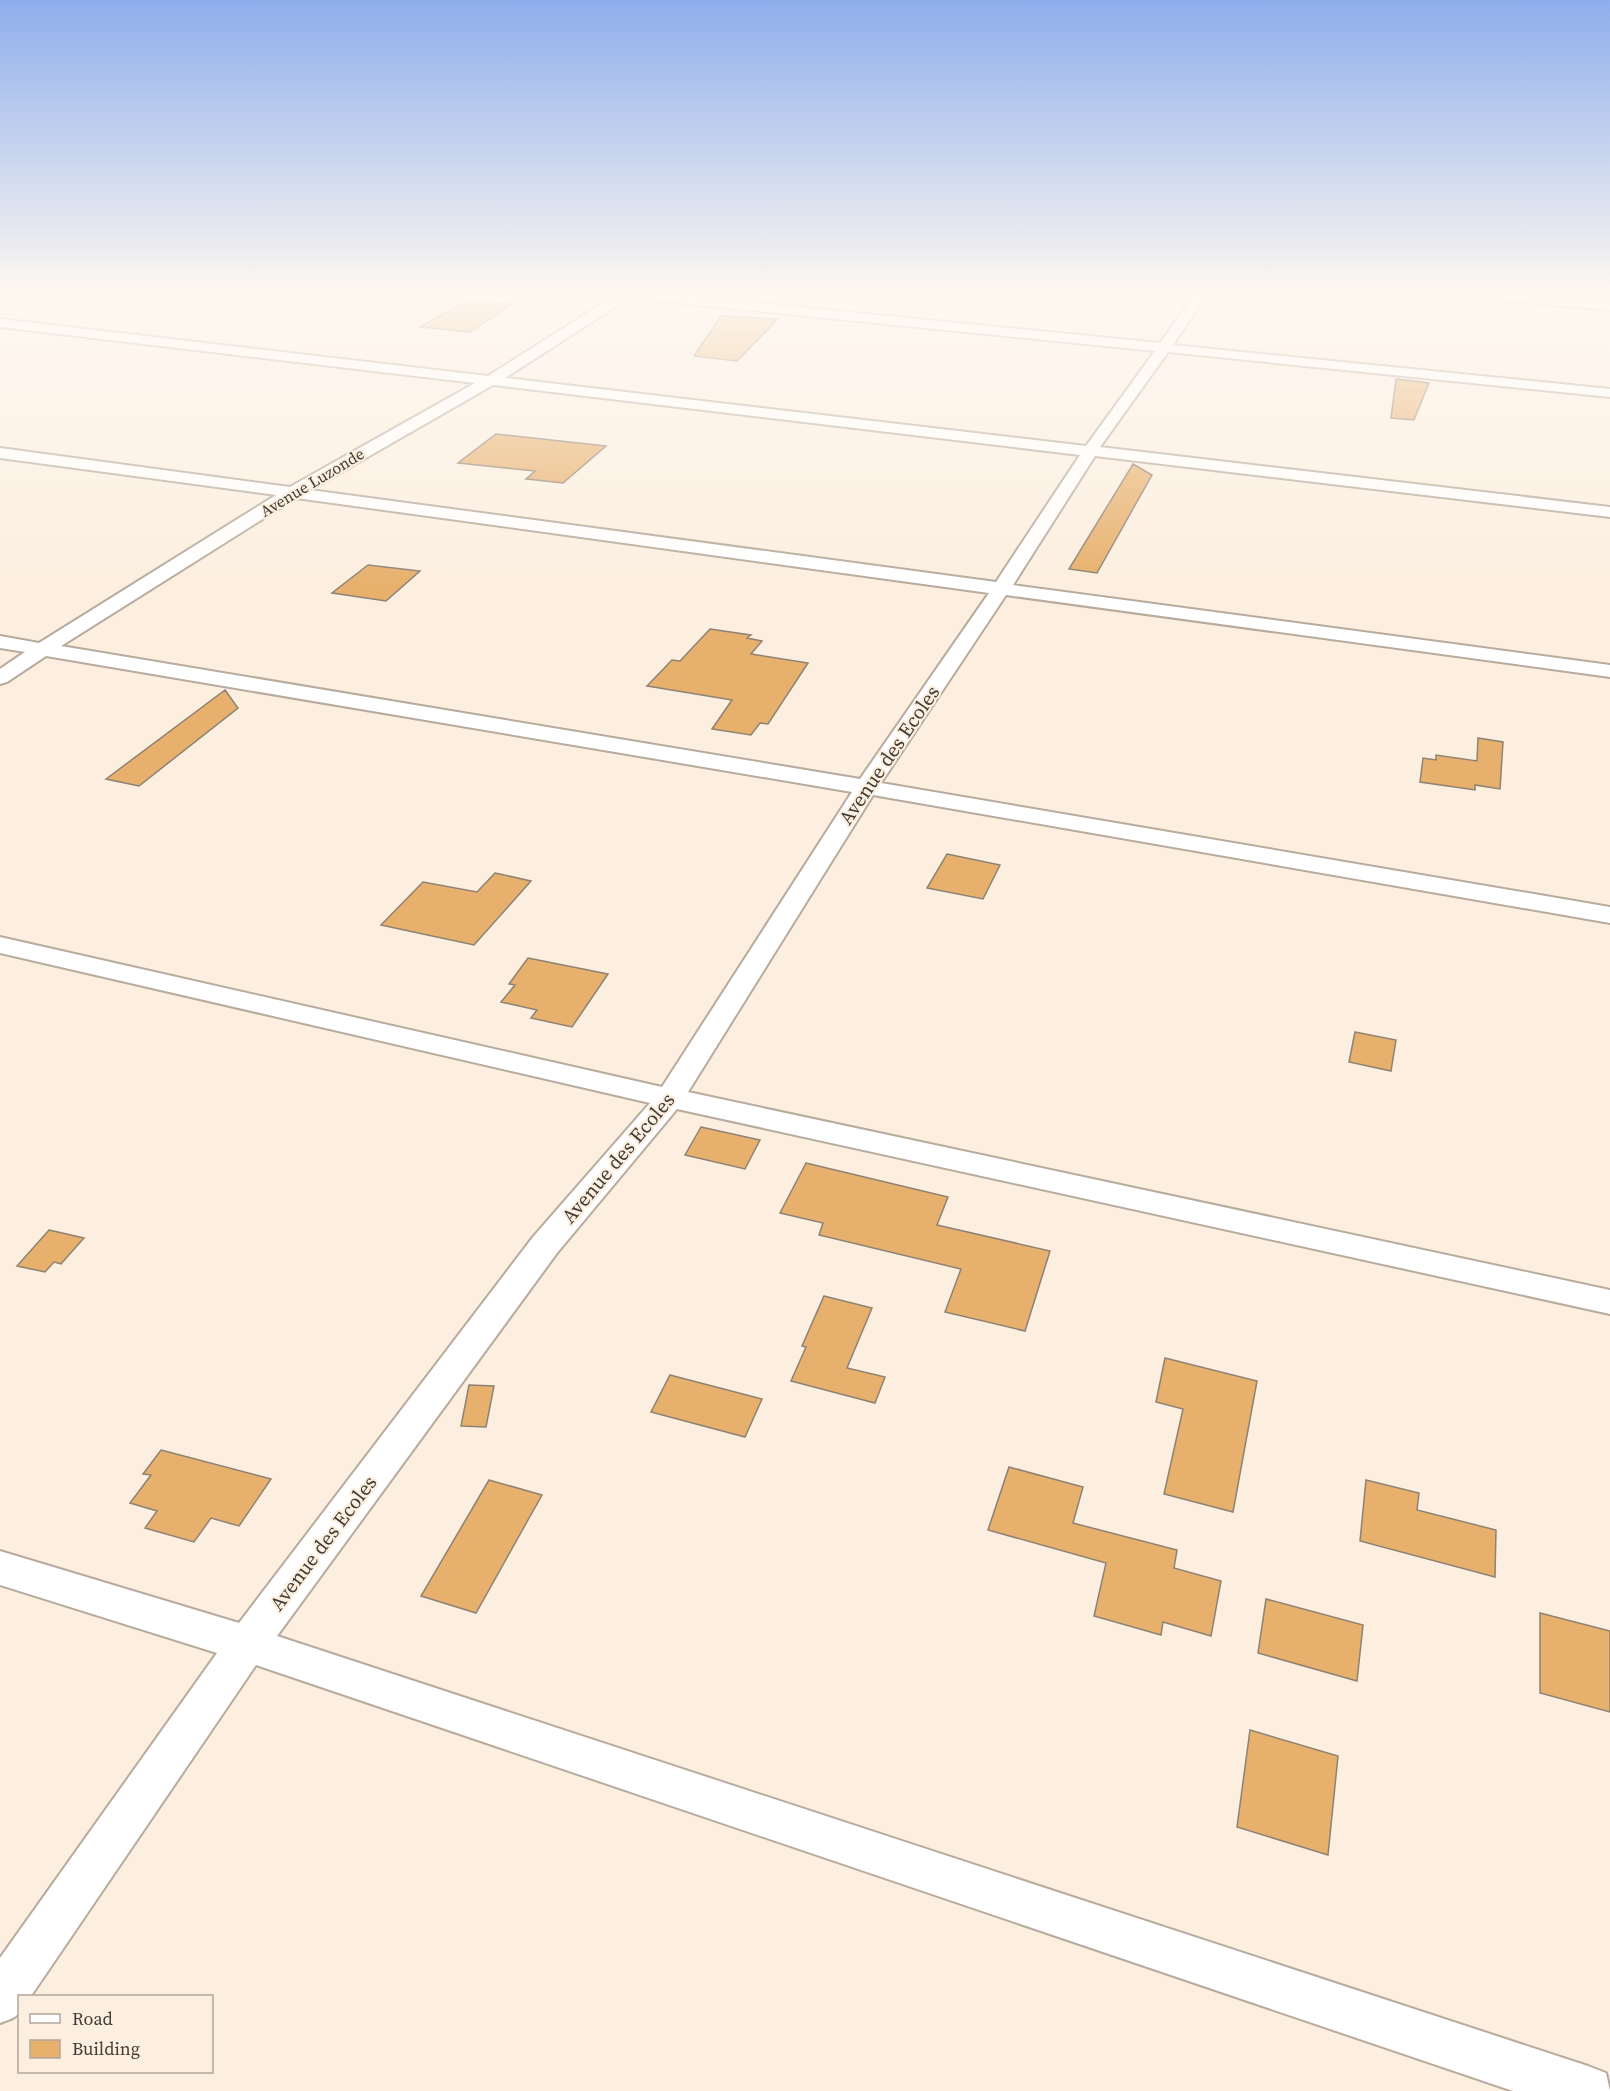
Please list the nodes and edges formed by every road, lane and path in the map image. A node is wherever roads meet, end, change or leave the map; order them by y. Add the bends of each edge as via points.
1 (473, 391) edge
2 (571, 391) edge
3 (1132, 391) edge
4 (1586, 391) edge
5 (1610, 393) edge
6 (1089, 452) junction
7 (0, 453) edge
8 (293, 494) junction
9 (1610, 512) edge
10 (1001, 589) junction
11 (0, 642) edge
12 (44, 650) junction
13 (1610, 671) edge
14 (0, 678) edge
15 (866, 787) junction
16 (1610, 915) edge
17 (0, 945) edge
18 (670, 1098) junction
19 (1610, 1302) edge
20 (0, 1568) edge
21 (247, 1644) junction
22 (0, 2000) edge
23 (1588, 2091) edge

1 - 8 street, Avenue Luzonde
2 - 6 street
3 - 6 street, Avenue des Ecoles
4 - 5 street
6 - 9 street
6 - 10 street, Avenue des Ecoles
7 - 8 street
8 - 10 street
8 - 12 street, Avenue Luzonde
10 - 13 street
10 - 15 street, Avenue des Ecoles
11 - 12 street
12 - 14 street, Avenue Luzonde
12 - 15 street
15 - 16 street
15 - 18 street, Avenue des Ecoles
17 - 18 street
18 - 19 street
18 - 21 street, Avenue des Ecoles via 545,1245
20 - 21 street
21 - 22 street, Avenue des Ecoles
21 - 23 street

